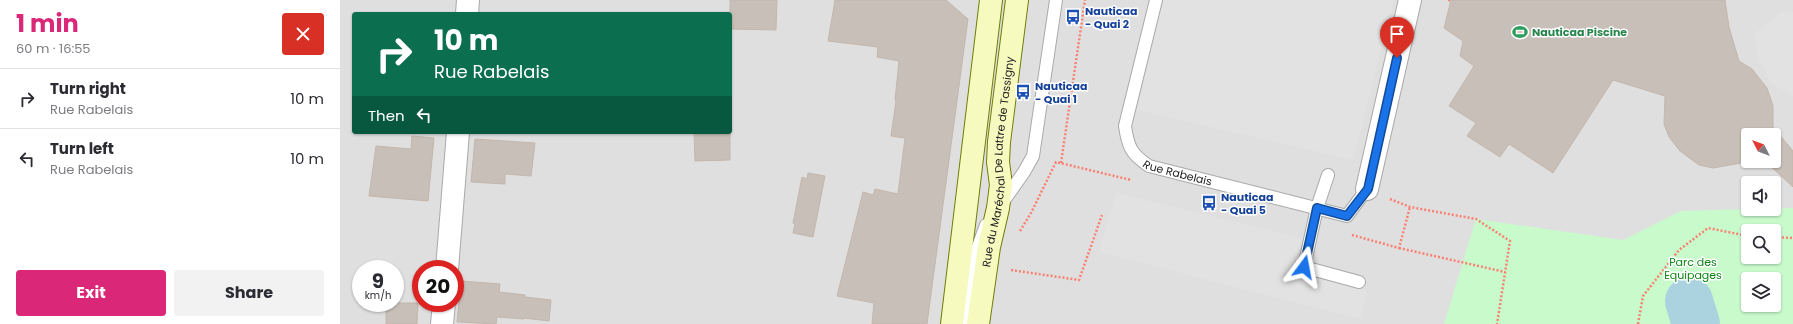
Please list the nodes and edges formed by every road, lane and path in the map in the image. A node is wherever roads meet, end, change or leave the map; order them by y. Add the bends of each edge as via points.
1 (468, 0) edge
2 (991, 0) edge
3 (1017, 0) edge
4 (1056, 0) edge
5 (1085, 0) edge
6 (1156, 0) edge
7 (1410, 0) edge
8 (467, 12) edge
9 (458, 134) edge
10 (1061, 163) junction
11 (1328, 175) dead end
12 (1136, 181) dead end
13 (1368, 189) junction
14 (1410, 207) junction
15 (998, 208) junction
16 (1317, 208) junction
17 (1102, 215) dead end
18 (1314, 225) junction
19 (1741, 235) edge
20 (1016, 237) dead end
21 (1781, 237) edge
22 (1793, 238) edge
23 (1399, 248) junction
24 (448, 260) edge
25 (1010, 270) dead end
26 (1505, 272) junction
27 (1359, 282) dead end
28 (443, 312) edge
29 (442, 324) edge
30 (952, 324) edge
31 (965, 324) edge
32 (978, 324) edge
33 (1497, 324) edge
34 (1638, 324) edge

1 - 8 street
2 - 30 main road
3 - 15 main road, Rue du Maréchal De Lattre de Tassigny via 999,142 998,162 1002,185
4 - 15 lane via 1033,156
5 - 10 path
6 - 16 lane, Rue Rabelais via 1125,126 1128,144 1136,157 1149,166
7 - 13 street
9 - 24 street
10 - 12 path
10 - 20 path via 1056,162
11 - 16 lane
13 - 14 path
13 - 16 lane, Rue Rabelais via 1347,216
14 - 23 path
14 - 26 path via 1476,219 1510,241
15 - 31 lane via 986,224 973,260
15 - 32 main road, Rue du Maréchal De Lattre de Tassigny via 989,247
16 - 18 lane
17 - 25 path via 1079,280
18 - 23 path
18 - 27 lane via 1304,267
19 - 34 path via 1708,228 1679,250 1643,296
21 - 22 path
23 - 26 path
26 - 33 path
28 - 29 street

